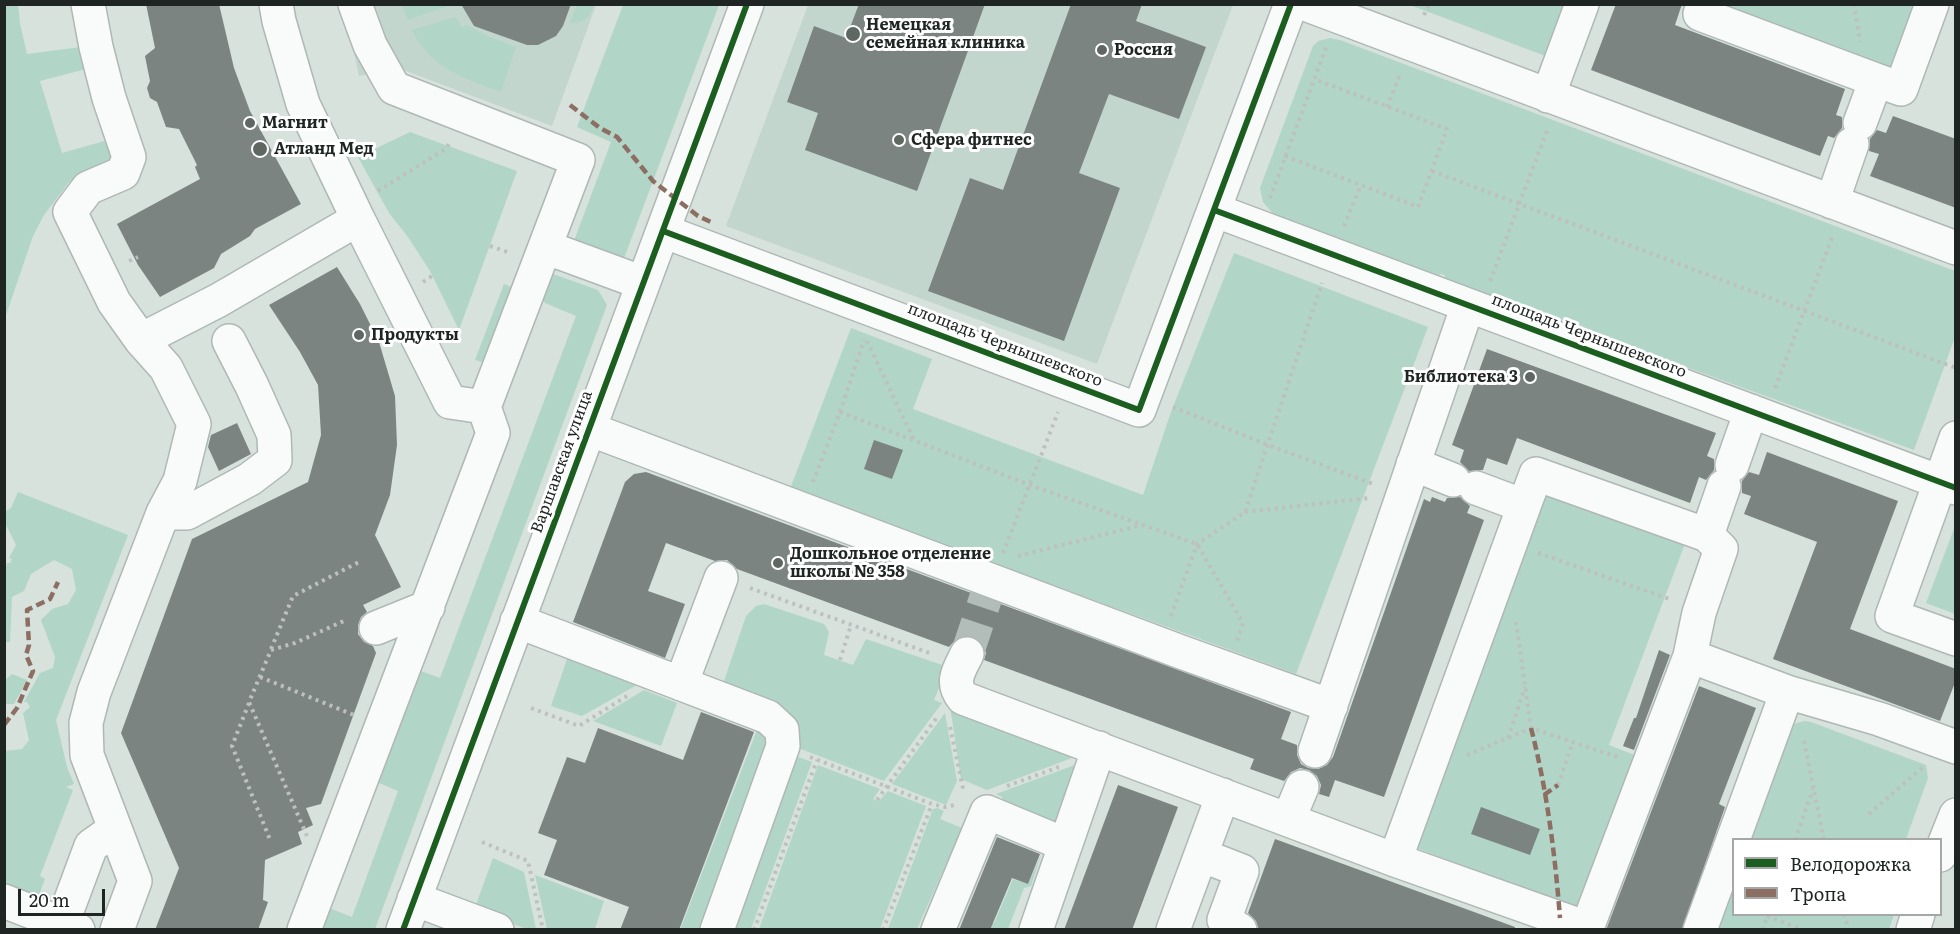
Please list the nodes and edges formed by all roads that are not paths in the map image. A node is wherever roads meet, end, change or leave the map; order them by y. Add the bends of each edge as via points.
1 (88, 4) edge
2 (276, 4) edge
3 (355, 4) edge
4 (747, 4) edge
5 (1291, 4) edge
6 (1305, 4) edge
7 (1582, 4) edge
8 (1704, 4) edge
9 (1932, 4) edge
10 (1876, 80) junction
11 (1548, 96) junction
12 (1214, 210) junction
13 (1833, 218) junction
14 (358, 219) junction
15 (663, 231) junction
16 (545, 247) junction
17 (1956, 248) edge
18 (643, 283) junction
19 (1468, 305) junction
20 (141, 340) junction
21 (229, 341) dead end
22 (484, 407) junction
23 (1758, 414) junction
24 (589, 429) junction
25 (1956, 438) edge
26 (1413, 464) junction
27 (1947, 485) edge
28 (1524, 506) junction
29 (163, 513) junction
30 (1707, 535) junction
31 (721, 578) road end
32 (428, 607) junction
33 (517, 621) junction
34 (362, 624) road end
35 (1956, 639) edge
36 (1690, 656) junction
37 (958, 678) road end
38 (670, 680) junction
39 (1787, 692) junction
40 (1331, 706) junction
41 (1954, 746) edge
42 (1098, 751) junction
43 (1315, 751) dead end
44 (1302, 788) dead end
45 (1223, 795) junction
46 (1956, 815) edge
47 (1289, 818) junction
48 (115, 829) junction
49 (1734, 838) edge
50 (1732, 842) edge
51 (1064, 844) junction
52 (1942, 852) edge
53 (1201, 855) junction
54 (1395, 860) junction
55 (414, 899) junction
56 (4, 902) edge
57 (70, 927) edge
58 (1587, 929) edge
59 (117, 930) edge
60 (304, 930) edge
61 (403, 930) edge
62 (497, 930) edge
63 (717, 930) edge
64 (938, 930) edge
65 (1036, 930) edge
66 (1173, 930) edge
67 (1240, 930) edge
68 (1700, 930) edge

1 - 20 street via 109,98 129,157 123,172 88,188 70,212 114,302
2 - 14 street via 303,104
3 - 16 street via 370,45 394,88 578,160
4 - 15 street, Варшавская улица
5 - 12 street
6 - 11 street
7 - 11 street
8 - 10 street via 1700,14
9 - 10 street via 1901,88
10 - 13 street via 1856,134
11 - 13 street
12 - 15 street, площадь Чернышевского via 1139,410
12 - 19 street, площадь Чернышевского
13 - 17 street
14 - 20 street via 219,300
14 - 22 street via 450,402
15 - 18 street, Варшавская улица
16 - 18 street
16 - 22 street
18 - 24 street, Варшавская улица
19 - 23 street, площадь Чернышевского
19 - 26 street
20 - 29 street via 166,368 194,424 180,480
21 - 29 street via 274,435 275,460 250,479 187,513
22 - 32 street via 492,433
23 - 27 street, площадь Чернышевского
23 - 30 street via 1728,476
24 - 33 street, Варшавская улица
24 - 40 street
25 - 27 street
26 - 28 street
26 - 40 street
27 - 35 street via 1892,616
28 - 30 street via 1536,474
28 - 54 street
29 - 48 street via 94,692 86,723 87,754
30 - 36 street via 1721,549
31 - 38 street
32 - 34 street
32 - 60 street
33 - 38 street
33 - 55 street, Варшавская улица
36 - 39 street
36 - 58 street
37 - 42 street via 963,698
38 - 63 street via 768,717 782,730 783,746
39 - 41 street
39 - 49 street
40 - 43 street
42 - 45 street
42 - 51 street
44 - 47 street
45 - 47 street
45 - 53 street
46 - 52 street
47 - 54 street
48 - 57 street via 91,846
48 - 59 street via 135,881
50 - 68 street
51 - 64 street via 987,812
51 - 65 street
53 - 66 street
53 - 67 street via 1242,871 1224,920
54 - 58 street
55 - 61 street, Варшавская улица
55 - 62 street
56 - 57 street

